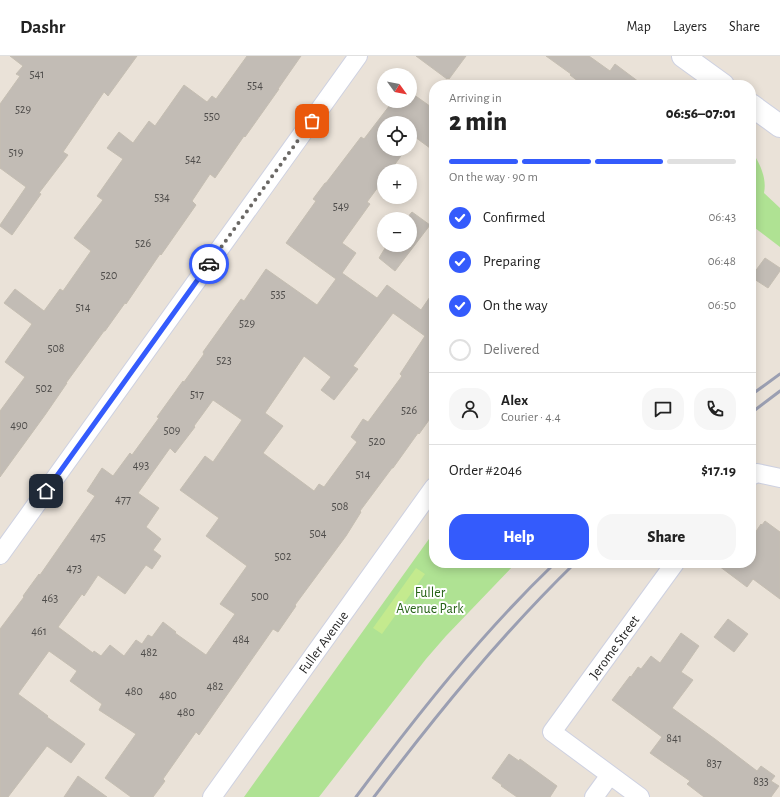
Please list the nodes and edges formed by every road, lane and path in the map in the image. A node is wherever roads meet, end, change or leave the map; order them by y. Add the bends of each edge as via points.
1 (358, 56) edge
2 (683, 56) edge
3 (716, 80) edge
4 (756, 109) edge
5 (780, 126) edge
6 (756, 475) edge
7 (780, 478) edge
8 (429, 494) edge
9 (0, 555) edge
10 (671, 568) edge
11 (610, 775) junction
12 (212, 797) edge
13 (594, 797) edge
14 (640, 797) edge

1 - 9 street
2 - 3 main road
4 - 5 main road
6 - 7 street
8 - 12 street, Fuller Avenue
10 - 11 street, Jerome Street via 552,732
11 - 13 street
11 - 14 street

